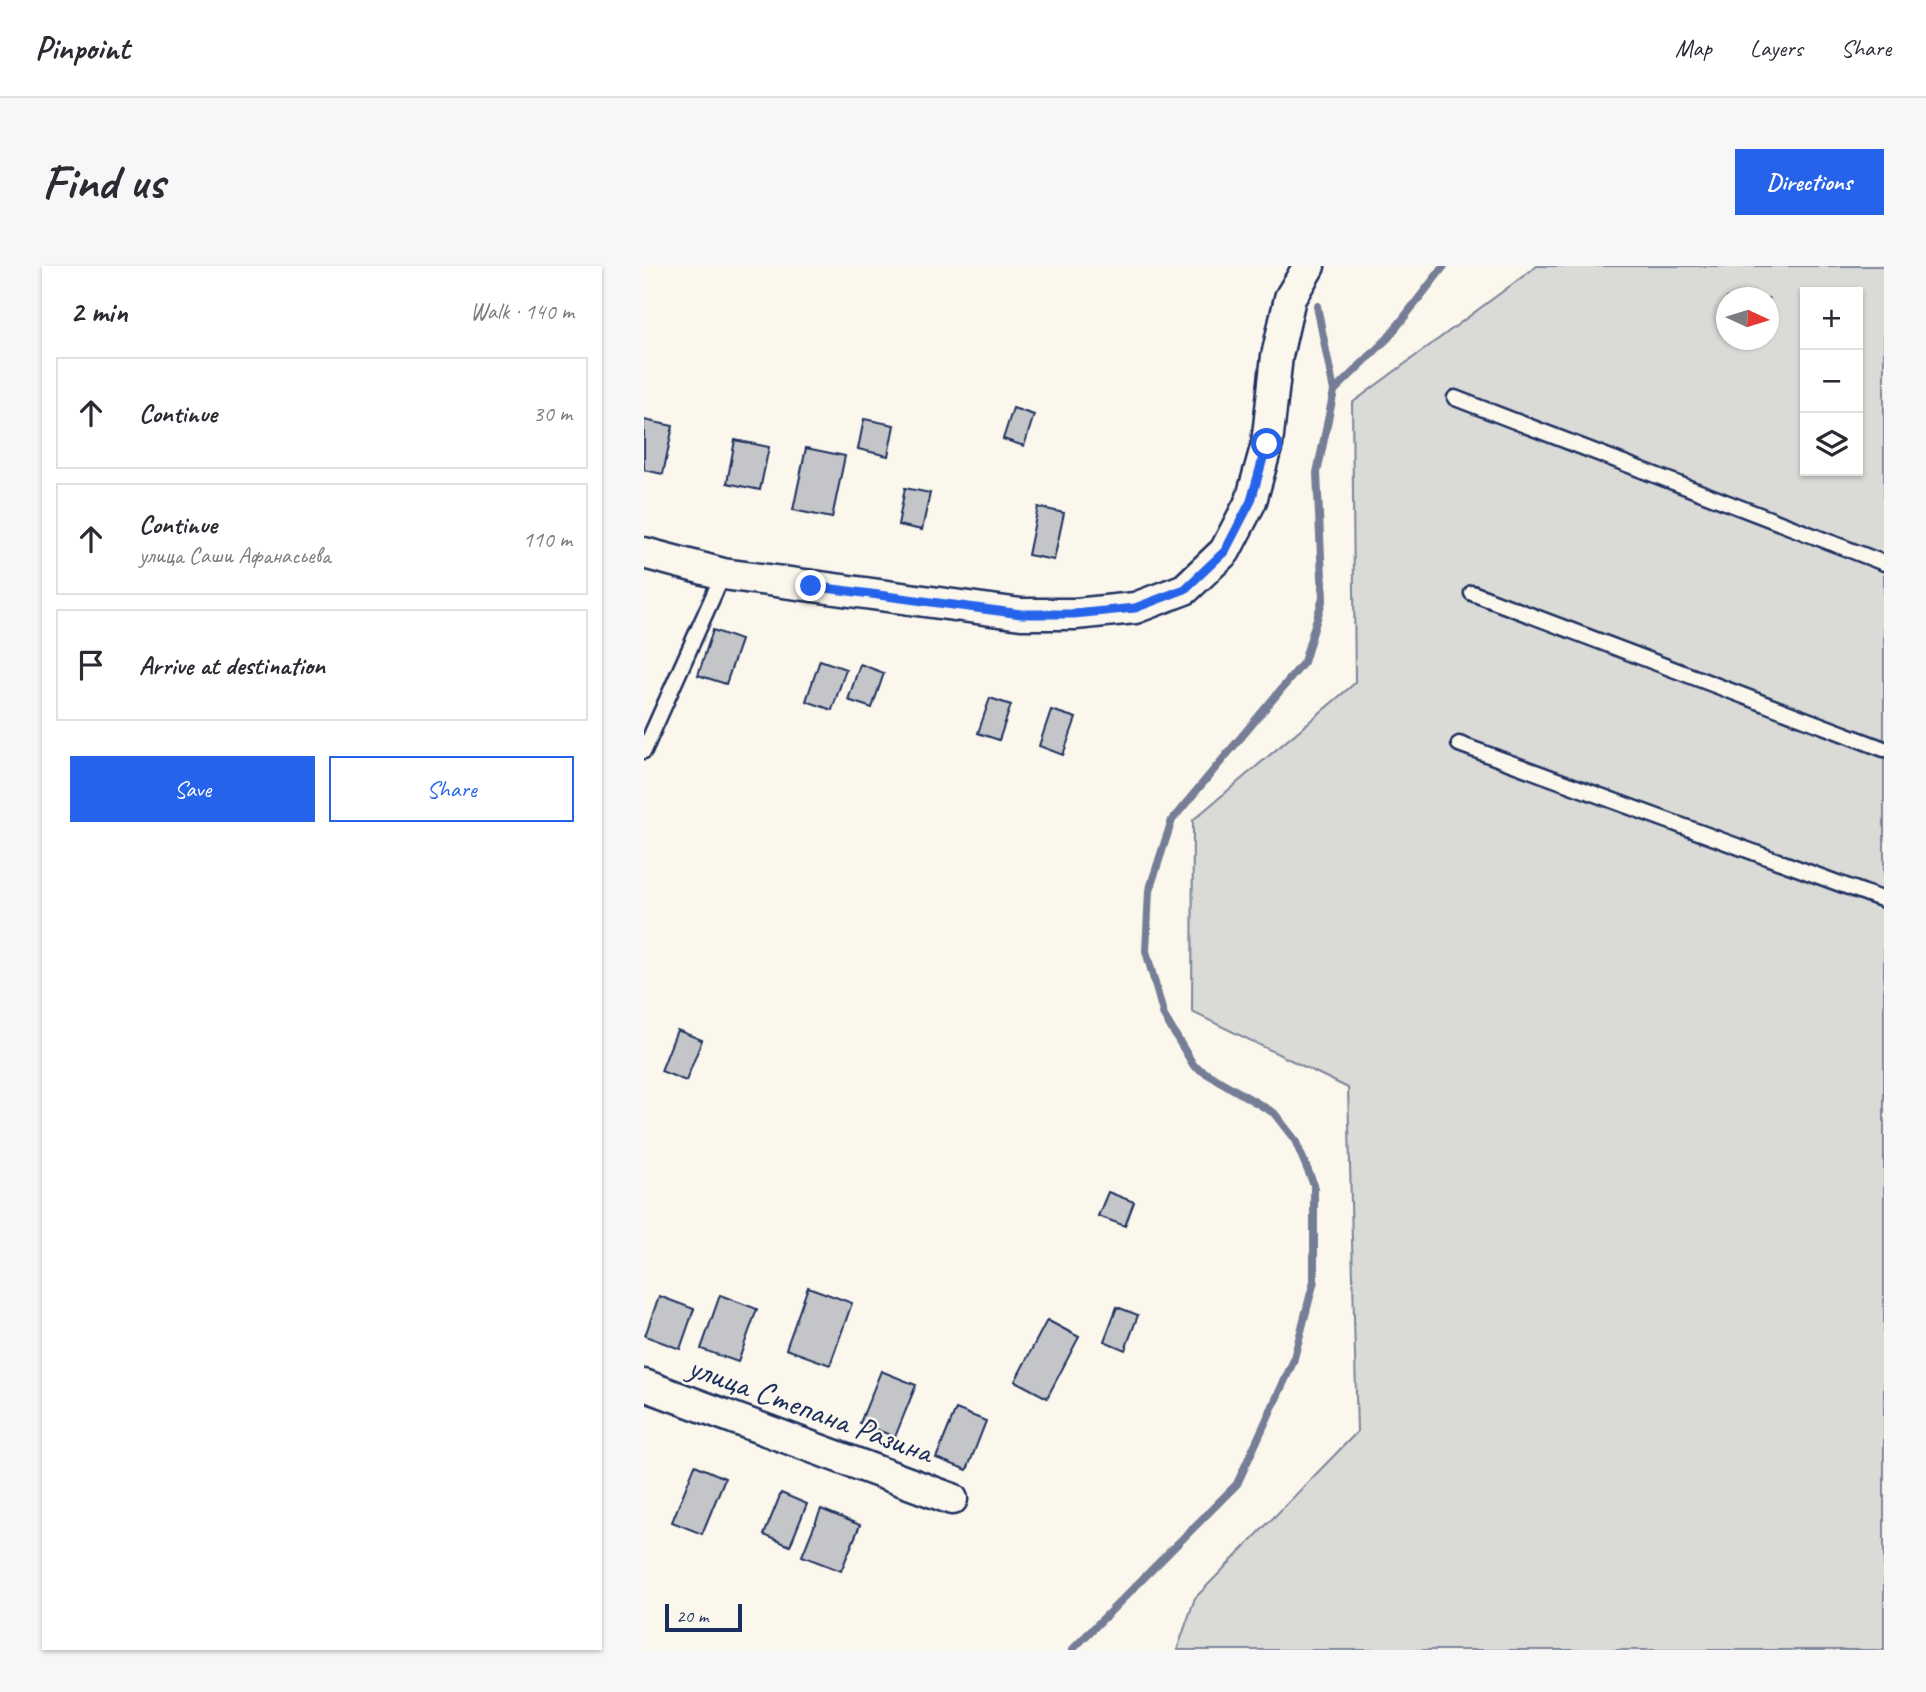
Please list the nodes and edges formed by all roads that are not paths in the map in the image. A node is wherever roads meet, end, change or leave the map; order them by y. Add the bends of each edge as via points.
1 (1308, 266) edge
2 (1455, 398) dead end
3 (644, 553) edge
4 (1884, 563) edge
5 (723, 574) junction
6 (1472, 593) dead end
7 (1459, 744) dead end
8 (1884, 749) edge
9 (644, 751) edge
10 (1884, 900) edge
11 (644, 1385) edge
12 (952, 1499) dead end

1 - 5 street via 1290,298 1277,355 1267,444 1251,501 1225,551 1185,589 1135,608 1021,614
2 - 4 lane
3 - 5 street
5 - 9 lane
6 - 8 lane
7 - 10 lane
11 - 12 street, улица Степана Разина

